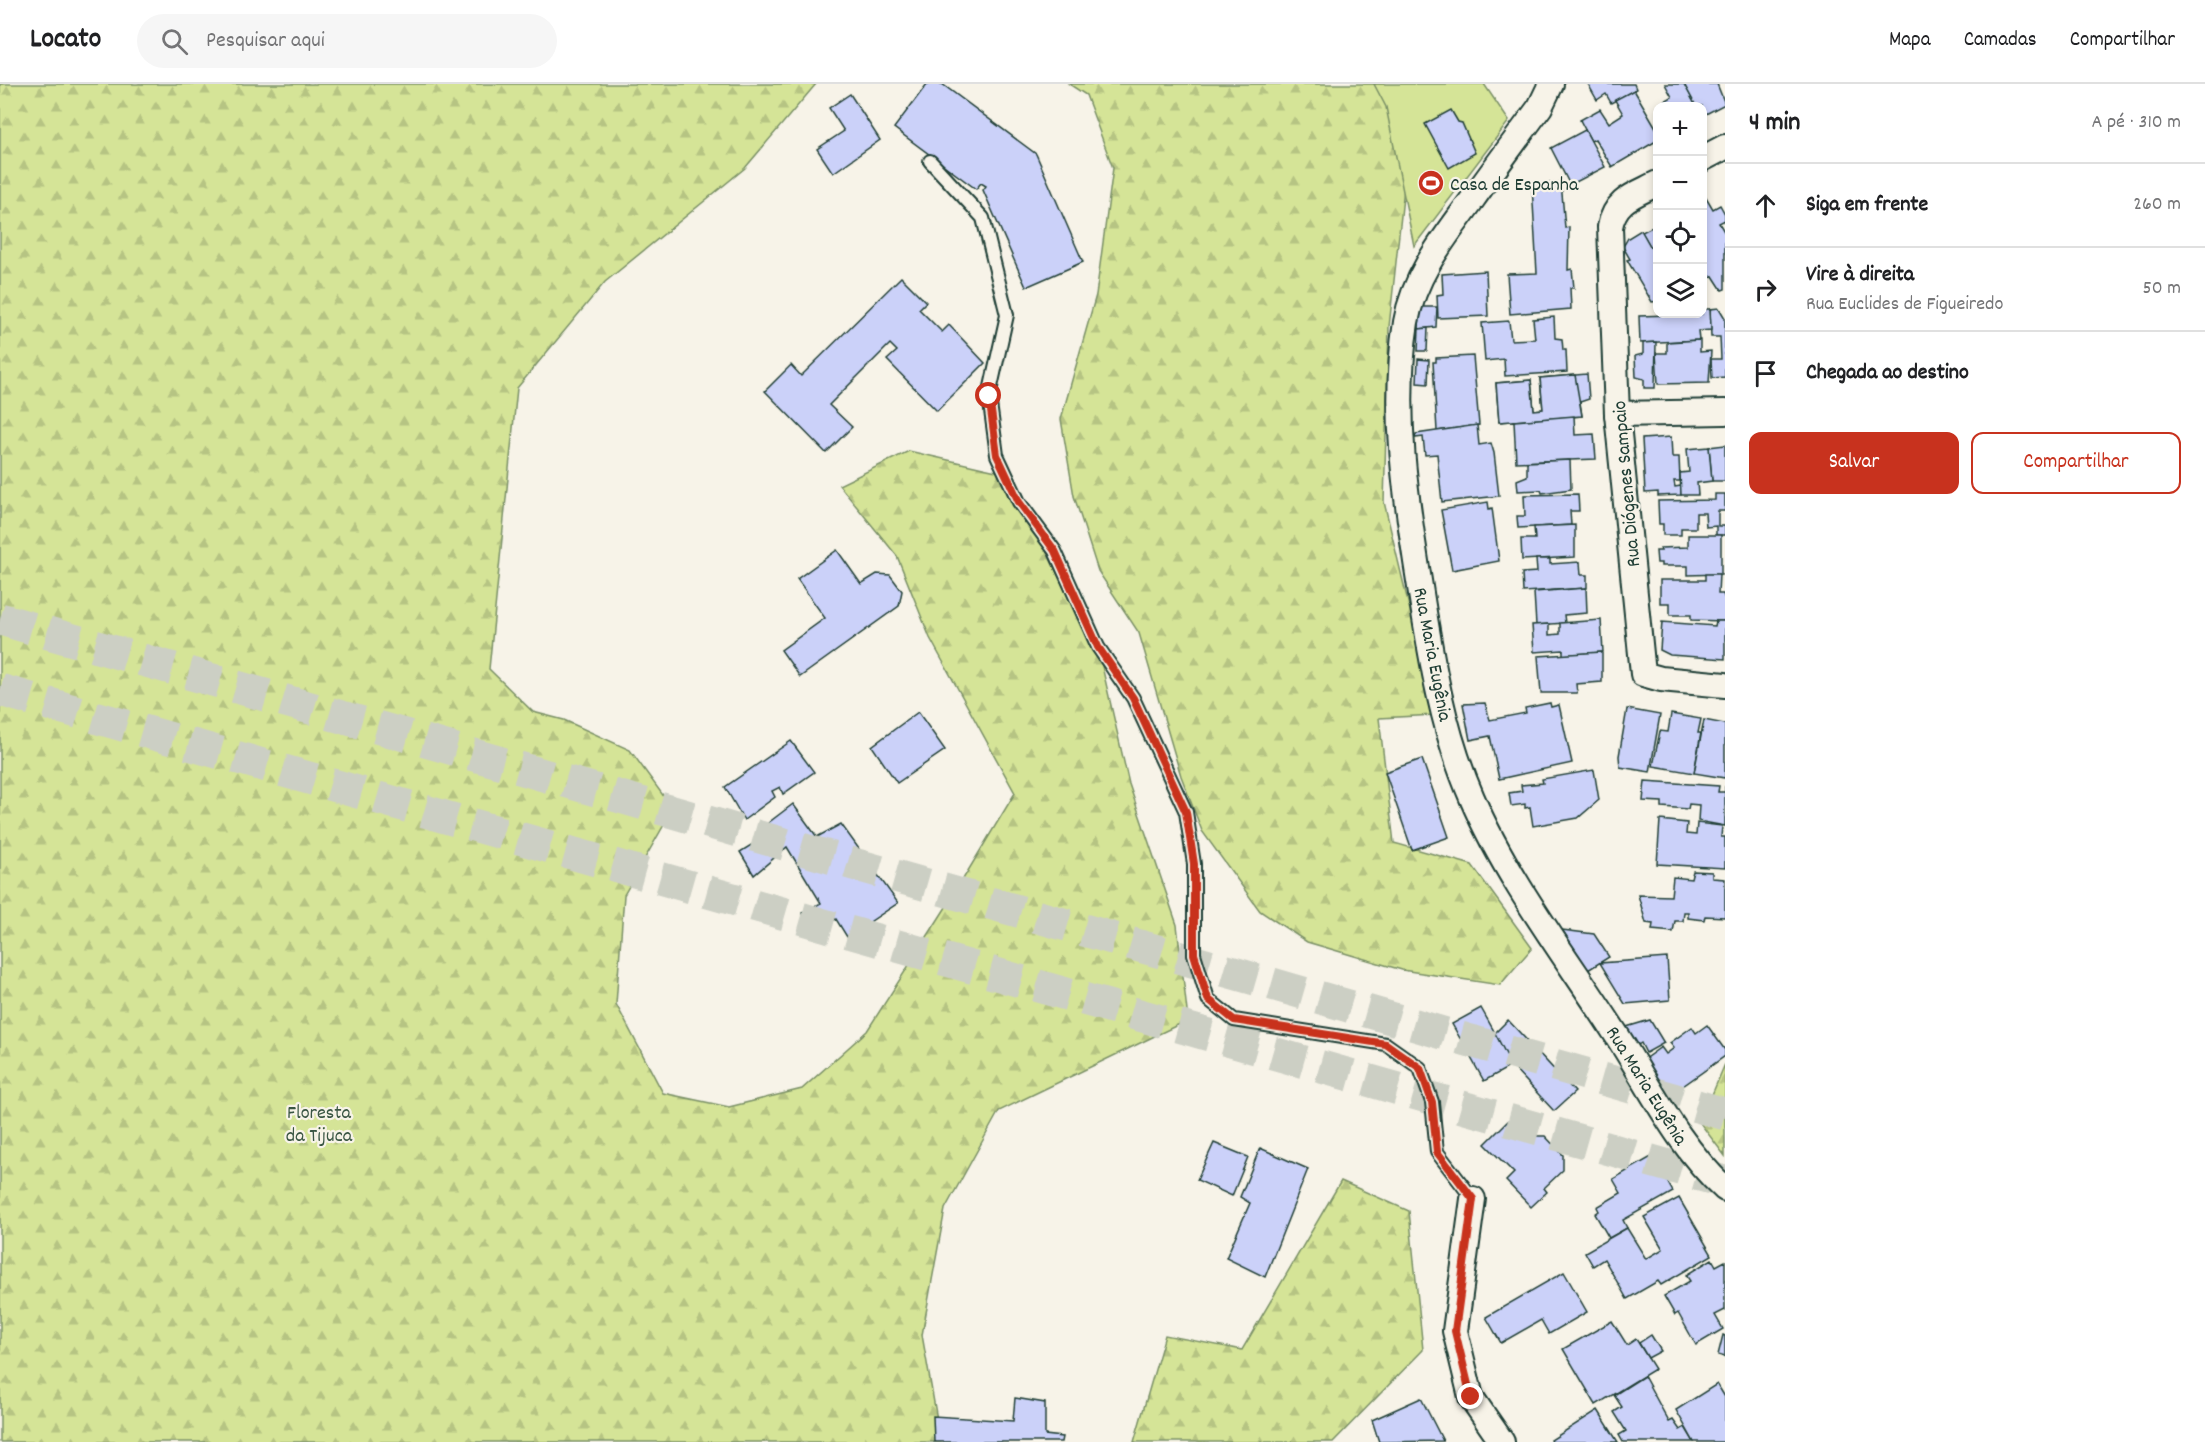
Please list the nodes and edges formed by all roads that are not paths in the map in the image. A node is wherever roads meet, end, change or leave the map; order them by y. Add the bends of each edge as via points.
1 (1551, 84) edge
2 (1725, 147) edge
3 (1707, 156) edge
4 (930, 161) dead end
5 (1653, 186) edge
6 (1725, 412) edge
7 (1617, 414) junction
8 (1725, 685) edge
9 (1725, 1189) edge
10 (1473, 1199) joint
11 (1502, 1442) edge

1 - 9 street, Rua Maria Eugênia via 1418,280 1406,321 1400,416 1407,504 1433,669 1455,753 1472,799 1511,872 1627,1051 1664,1116 1686,1148
2 - 3 street
4 - 10 lane via 983,218 1007,315 989,396 997,455 1019,502 1055,551 1098,647 1133,698 1186,812 1194,864 1194,954 1208,999 1234,1020 1386,1044 1420,1068 1432,1102 1437,1152
5 - 7 street, Rua Diógenes Sampaio via 1613,211 1610,227
6 - 7 street
7 - 8 street, Rua Diógenes Sampaio via 1643,674
10 - 11 street via 1455,1331 1471,1397

